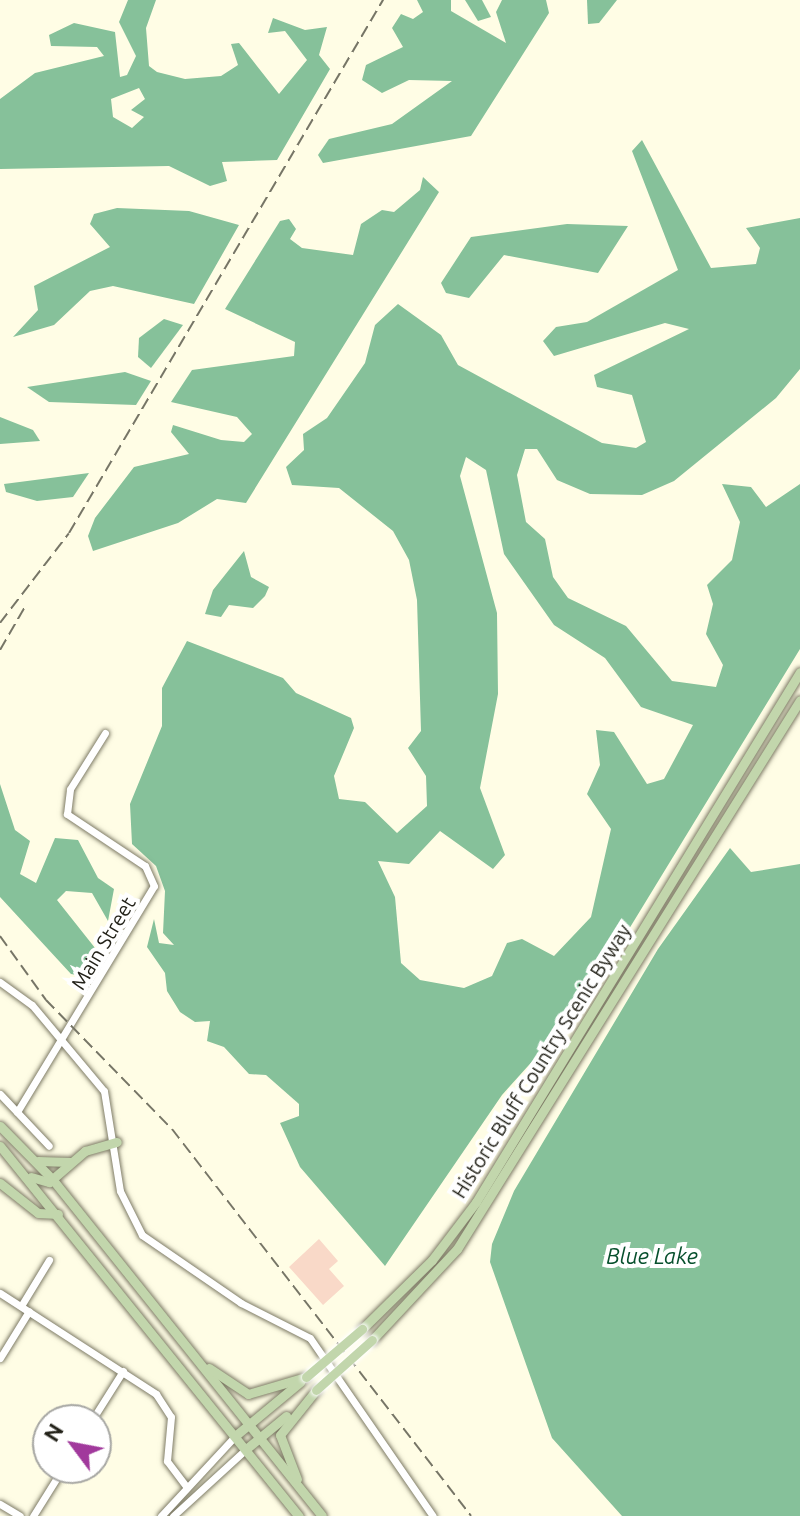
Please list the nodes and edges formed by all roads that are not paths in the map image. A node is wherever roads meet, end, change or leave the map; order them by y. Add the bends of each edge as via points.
1 (800, 672) edge
2 (800, 700) edge
3 (105, 733) dead end
4 (0, 982) edge
5 (61, 1041) junction
6 (0, 1094) edge
7 (17, 1112) junction
8 (0, 1126) edge
9 (117, 1142) junction
10 (0, 1146) edge
11 (49, 1146) dead end
12 (33, 1158) junction
13 (73, 1160) junction
14 (23, 1172) junction
15 (53, 1180) junction
16 (0, 1183) edge
17 (58, 1214) junction
18 (49, 1260) dead end
19 (0, 1293) edge
20 (21, 1306) junction
21 (29, 1311) junction
22 (190, 1352) junction
23 (0, 1358) edge
24 (123, 1371) junction
25 (306, 1377) junction
26 (102, 1404) edge
27 (295, 1409) junction
28 (252, 1423) junction
29 (235, 1436) junction
30 (259, 1438) junction
31 (246, 1449) junction
32 (53, 1484) edge
33 (185, 1485) junction
34 (311, 1503) junction
35 (0, 1504) edge
36 (20, 1516) edge
37 (33, 1516) edge
38 (161, 1516) edge
39 (173, 1516) edge
40 (299, 1516) edge
41 (322, 1516) edge
42 (433, 1516) edge

1 - 25 main road, Historic Bluff Country Scenic Byway, bridge via 476,1202 432,1260
2 - 27 main road, Historic Bluff Country Scenic Byway, bridge via 457,1249 372,1340
3 - 5 street, Main Street via 70,789 67,814 145,866 154,886
4 - 5 street via 32,1005
5 - 7 street, Main Street
5 - 9 street via 104,1091
6 - 7 street
7 - 11 street
8 - 12 main road
9 - 13 main road
9 - 42 street via 122,1200 142,1235 241,1303 310,1338
10 - 14 main road
12 - 13 main road via 51,1165
12 - 15 main road
13 - 15 main road
14 - 15 main road
14 - 17 main road
15 - 22 main road
16 - 17 main road via 38,1213
17 - 29 main road
18 - 20 street
19 - 20 street
20 - 21 street
21 - 23 street
21 - 24 street
22 - 25 main road via 248,1394
22 - 28 main road
24 - 26 street
24 - 33 street via 168,1411 167,1461
25 - 28 main road, Historic Bluff Country Scenic Byway
27 - 30 main road
27 - 34 main road via 280,1444
28 - 29 main road, Historic Bluff Country Scenic Byway
28 - 30 main road
29 - 31 main road
29 - 33 street
30 - 31 main road
30 - 34 main road
31 - 39 street
31 - 40 main road
32 - 37 street
33 - 38 street
34 - 41 main road
35 - 36 street

